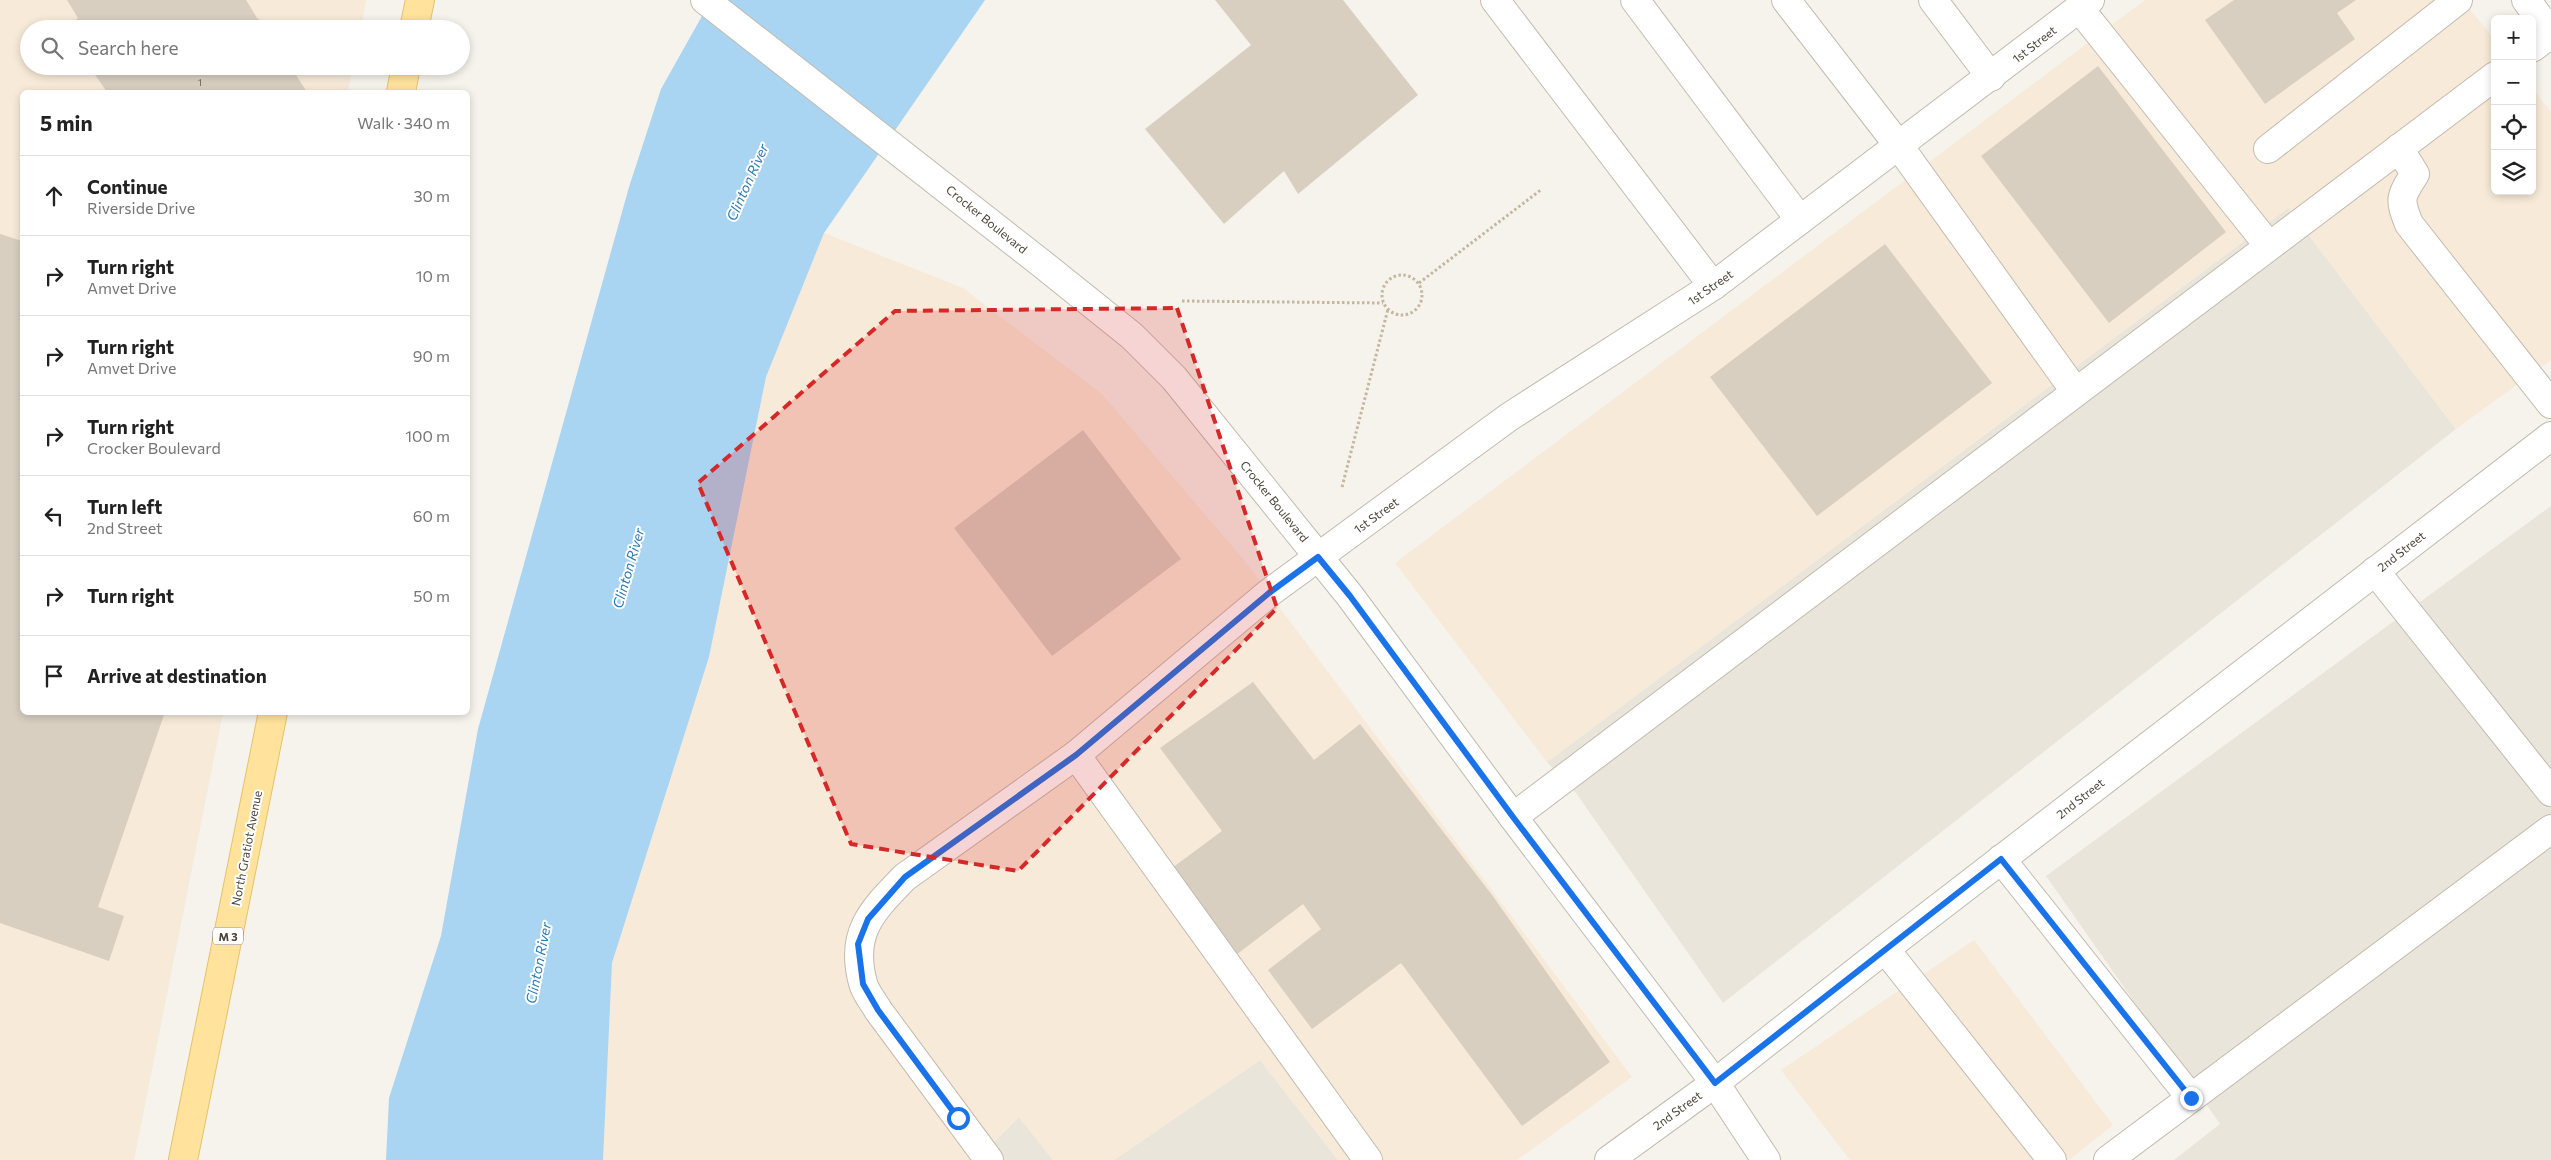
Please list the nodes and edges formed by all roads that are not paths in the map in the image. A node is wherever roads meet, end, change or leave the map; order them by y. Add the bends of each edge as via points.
1 (420, 0) edge
2 (705, 0) edge
3 (1495, 0) edge
4 (1634, 0) edge
5 (1786, 0) edge
6 (1933, 0) edge
7 (2458, 0) edge
8 (2526, 0) edge
9 (2084, 4) edge
10 (416, 20) edge
11 (2551, 34) edge
12 (2536, 45) edge
13 (404, 75) edge
14 (1991, 77) junction
15 (2491, 79) edge
16 (401, 90) edge
17 (1899, 146) junction
18 (2399, 148) junction
19 (2268, 149) dead end
20 (1800, 220) junction
21 (2268, 246) junction
22 (1712, 286) junction
23 (2075, 391) junction
24 (2551, 404) edge
25 (2551, 436) edge
26 (1318, 557) junction
27 (2375, 571) junction
28 (272, 715) edge
29 (1076, 755) junction
30 (2551, 792) edge
31 (1513, 817) junction
32 (2551, 829) edge
33 (2001, 859) junction
34 (1885, 949) junction
35 (1715, 1083) junction
36 (2191, 1098) junction
37 (183, 1160) edge
38 (989, 1160) edge
39 (1368, 1160) edge
40 (1609, 1160) edge
41 (1766, 1160) edge
42 (2052, 1160) edge
43 (2108, 1160) edge

1 - 10 main road
2 - 26 street, Crocker Boulevard via 1132,336 1174,378
3 - 22 street
4 - 20 street
5 - 17 street
6 - 14 street
7 - 19 street
8 - 11 street
9 - 14 street, 1st Street
9 - 21 street
11 - 12 street
13 - 16 main road
14 - 17 street, 1st Street
15 - 18 street
17 - 20 street, 1st Street
17 - 23 street
18 - 21 street
18 - 24 street via 2416,174 2401,203 2409,224
20 - 22 street, 1st Street
21 - 23 street
22 - 26 street, 1st Street via 1509,417
23 - 31 street
25 - 27 street, 2nd Street
26 - 29 street, 1st Street via 1269,593
26 - 31 street, Crocker Boulevard
27 - 30 street
27 - 33 street, 2nd Street
28 - 37 main road, North Gratiot Avenue / M 3
29 - 38 street, 1st Street via 905,877 868,919 858,944 863,984 878,1010
29 - 39 street
31 - 35 street, Crocker Boulevard
32 - 36 street
33 - 34 street, 2nd Street
33 - 36 street
34 - 35 street, 2nd Street
34 - 42 street
35 - 40 street, 2nd Street
35 - 41 street, Crocker Boulevard
36 - 43 street

